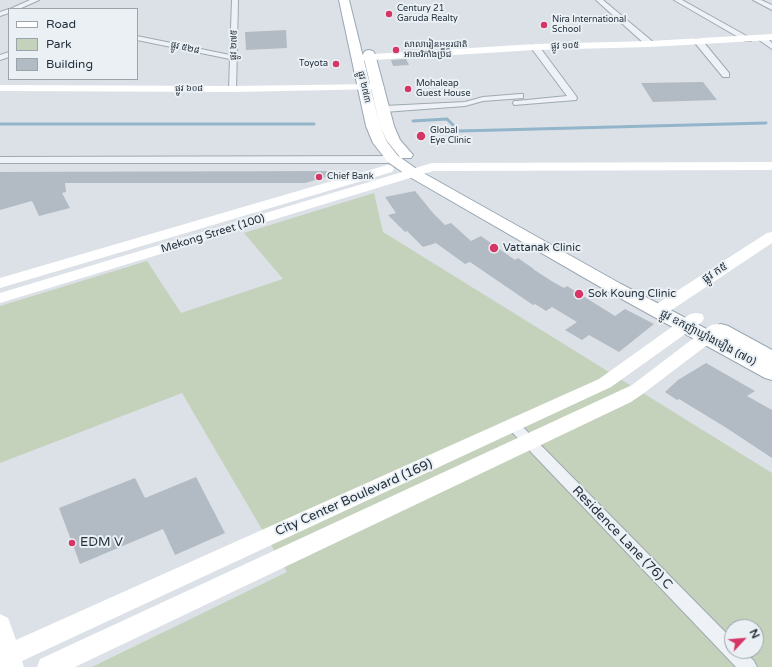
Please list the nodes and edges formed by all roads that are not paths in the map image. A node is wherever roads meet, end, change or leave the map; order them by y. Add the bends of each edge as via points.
1 (36, 0) edge
2 (235, 0) edge
3 (344, 0) edge
4 (355, 0) edge
5 (599, 0) edge
6 (677, 0) edge
7 (756, 0) edge
8 (16, 8) edge
9 (772, 8) edge
10 (354, 18) junction
11 (138, 38) edge
12 (767, 38) edge
13 (748, 39) junction
14 (698, 41) junction
15 (650, 44) junction
16 (536, 47) junction
17 (772, 47) edge
18 (370, 57) junction
19 (234, 58) junction
20 (357, 58) junction
21 (726, 75) dead end
22 (364, 87) junction
23 (378, 87) junction
24 (0, 88) edge
25 (233, 89) junction
26 (384, 109) junction
27 (772, 156) edge
28 (0, 160) edge
29 (409, 164) junction
30 (772, 166) edge
31 (772, 236) edge
32 (0, 283) edge
33 (0, 298) edge
34 (664, 307) junction
35 (691, 322) junction
36 (711, 333) junction
37 (772, 358) edge
38 (772, 373) edge
39 (513, 425) junction
40 (529, 442) junction
41 (0, 625) edge
42 (724, 643) edge
43 (740, 659) edge
44 (7, 660) edge
45 (49, 667) edge
46 (748, 667) edge

1 - 8 street
2 - 19 street, ផ្លូវ ២៧៥
3 - 10 main road, ផ្លូវ ២៧៣
4 - 10 main road, ផ្លូវ ២៧៣
5 - 15 street
6 - 13 street
7 - 9 street
10 - 18 main road, ផ្លូវ ២៧៣ via 366,41
10 - 20 main road, ផ្លូវ ២៧៣
11 - 19 street, ផ្លូវ ៥២៨
12 - 13 street, ផ្លូវ ១០៥
12 - 17 street
13 - 14 street, ផ្លូវ ១០៥
14 - 15 street, ផ្លូវ ១០៥
14 - 21 street
15 - 16 street, ផ្លូវ ១០៥
16 - 18 street, ផ្លូវ ១០៥
16 - 26 street via 573,98 483,99 466,104
18 - 20 street, ផ្លូវ ១០៥
18 - 23 main road, ផ្លូវ ២៧៣
19 - 25 street, ផ្លូវ ២៧៥
20 - 22 main road, ផ្លូវ ២៧៣
22 - 23 street, ផ្លូវ ៦០៨
22 - 25 street, ផ្លូវ ៦០៨
22 - 29 main road, ផ្លូវ ២៧៣ via 382,147
23 - 26 main road, ផ្លូវ ២៧៣
24 - 25 street, ផ្លូវ ៦០៨
26 - 29 main road, ផ្លូវ ២៧៣ via 391,136
27 - 29 street via 427,157
28 - 29 street via 386,160
29 - 30 street via 432,167
29 - 32 street, Mekong Street (100)
29 - 33 street, Mekong Street (100)
29 - 34 main road, ផ្លូវ ឧកញ៉ាឃ្លាំងមឿង (៧០)
31 - 34 street, ផ្លូវ ក៥
34 - 35 main road, ផ្លូវ ឧកញ៉ាឃ្លាំងមឿង (៧០)
35 - 36 main road, ផ្លូវ ឧកញ៉ាឃ្លាំងមឿង (៧០)
35 - 39 street, City Center Boulevard (169) via 605,383
36 - 37 main road, ផ្លូវ ឧកញ៉ាឃ្លាំងមឿង (៧០)
36 - 38 main road, ផ្លូវ ឧកញ៉ាឃ្លាំងមឿង (៧០)
36 - 40 street, City Center Boulevard (169) via 638,389
39 - 40 street, Residence Lane (76) C
39 - 44 street, City Center Boulevard (169)
40 - 42 street, Residence Lane (76) C
40 - 45 street, City Center Boulevard (169)
41 - 44 street
43 - 46 street, Residence Lane (76) C

